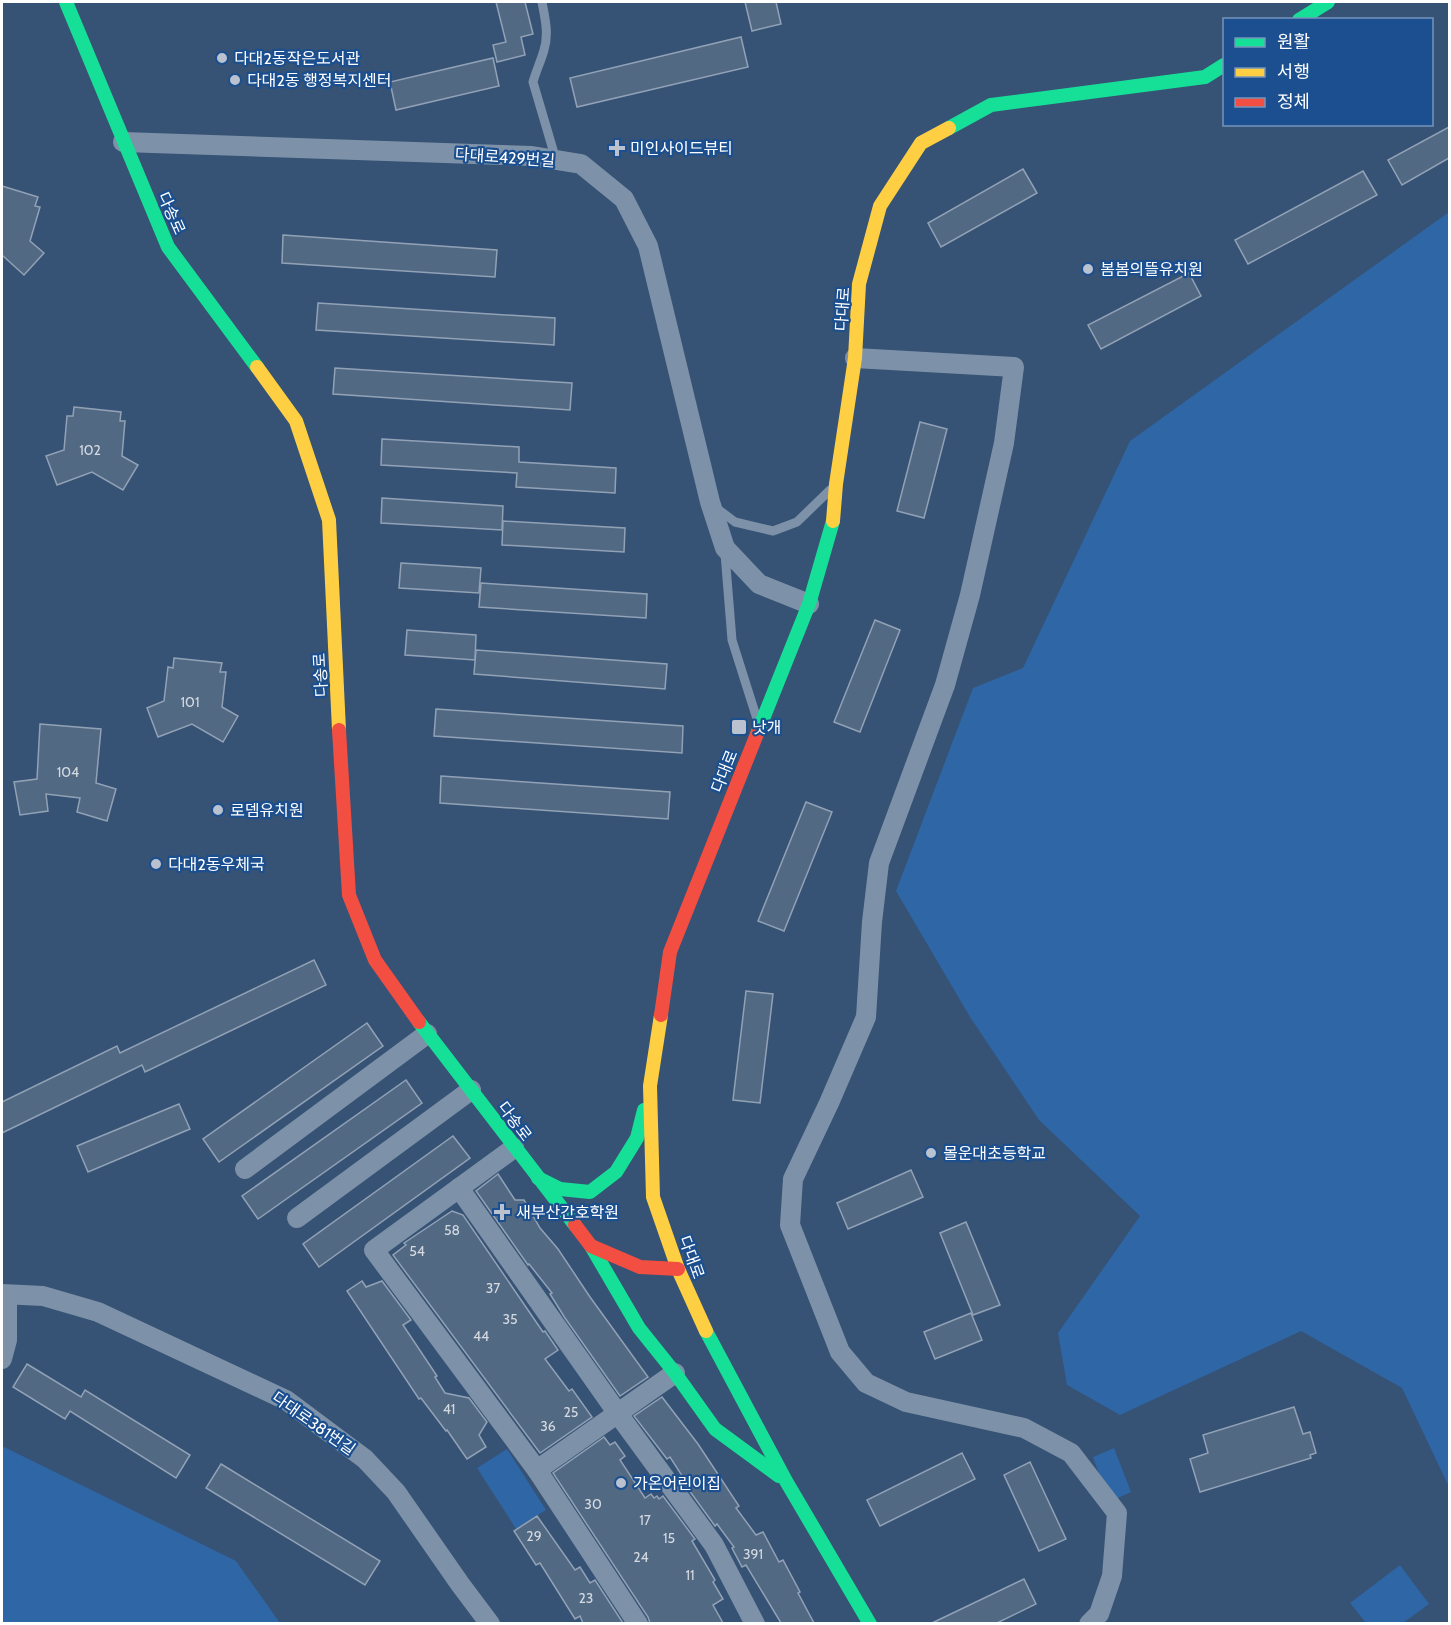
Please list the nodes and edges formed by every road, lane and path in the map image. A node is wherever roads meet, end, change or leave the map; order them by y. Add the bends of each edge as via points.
1 (66, 2) edge
2 (542, 2) edge
3 (1328, 2) edge
4 (1302, 18) edge
5 (1223, 66) edge
6 (123, 142) junction
7 (556, 160) junction
8 (855, 358) junction
9 (836, 484) junction
10 (710, 502) junction
11 (725, 548) junction
12 (809, 604) junction
13 (760, 728) junction
14 (427, 1034) junction
15 (650, 1086) junction
16 (471, 1090) junction
17 (514, 1148) junction
18 (245, 1169) dead end
19 (538, 1178) junction
20 (459, 1188) junction
21 (297, 1218) dead end
22 (591, 1246) junction
23 (678, 1269) junction
24 (4, 1294) edge
25 (2, 1359) edge
26 (675, 1372) junction
27 (617, 1413) junction
28 (537, 1470) junction
29 (786, 1481) junction
30 (490, 1623) edge
31 (638, 1623) edge
32 (755, 1623) edge
33 (870, 1623) edge
34 (1089, 1623) edge

1 - 6 main road, 다송로
2 - 7 lane via 547,29 534,82
3 - 4 main road
5 - 8 main road, 다대로 via 1205,77 991,105 921,143 880,206 859,284
6 - 7 street, 다대로429번길
6 - 14 main road, 다송로 via 168,247 296,421 329,520 349,895 375,960
7 - 10 street, 다대로429번길 via 581,164 624,199 648,246
8 - 9 main road, 다대로
8 - 34 street via 1014,367 1004,443 945,685 879,863 866,1017 793,1179 790,1226 840,1352 866,1383 906,1402 1024,1428 1071,1454 1117,1513 1112,1576 1099,1614
9 - 10 lane via 797,522 773,531 735,522
9 - 12 main road, 다대로 via 833,524
10 - 11 street, 다대로429번길
11 - 12 street, 다대로429번길 via 759,584
11 - 13 lane via 732,640
12 - 13 main road, 다대로
13 - 15 main road, 다대로 via 670,951
14 - 16 main road, 다송로
14 - 18 street
15 - 19 main road via 637,1138 616,1172 590,1192 560,1189
15 - 23 main road, 다대로 via 653,1197
16 - 17 main road, 다송로
16 - 21 street
17 - 19 main road, 다송로
17 - 20 street
19 - 22 main road, 다송로
20 - 27 street
20 - 28 street via 374,1250
22 - 23 main road, 다송로 via 640,1267
22 - 26 main road via 639,1328
23 - 29 main road, 다대로 via 699,1319
24 - 25 street via 8,1340
24 - 30 street, 다대로381번길 via 43,1296 98,1312 286,1400 365,1459 396,1492
26 - 27 street
26 - 29 main road via 715,1429
27 - 28 street
27 - 32 street via 714,1545
28 - 31 street
29 - 33 main road, 다대로

